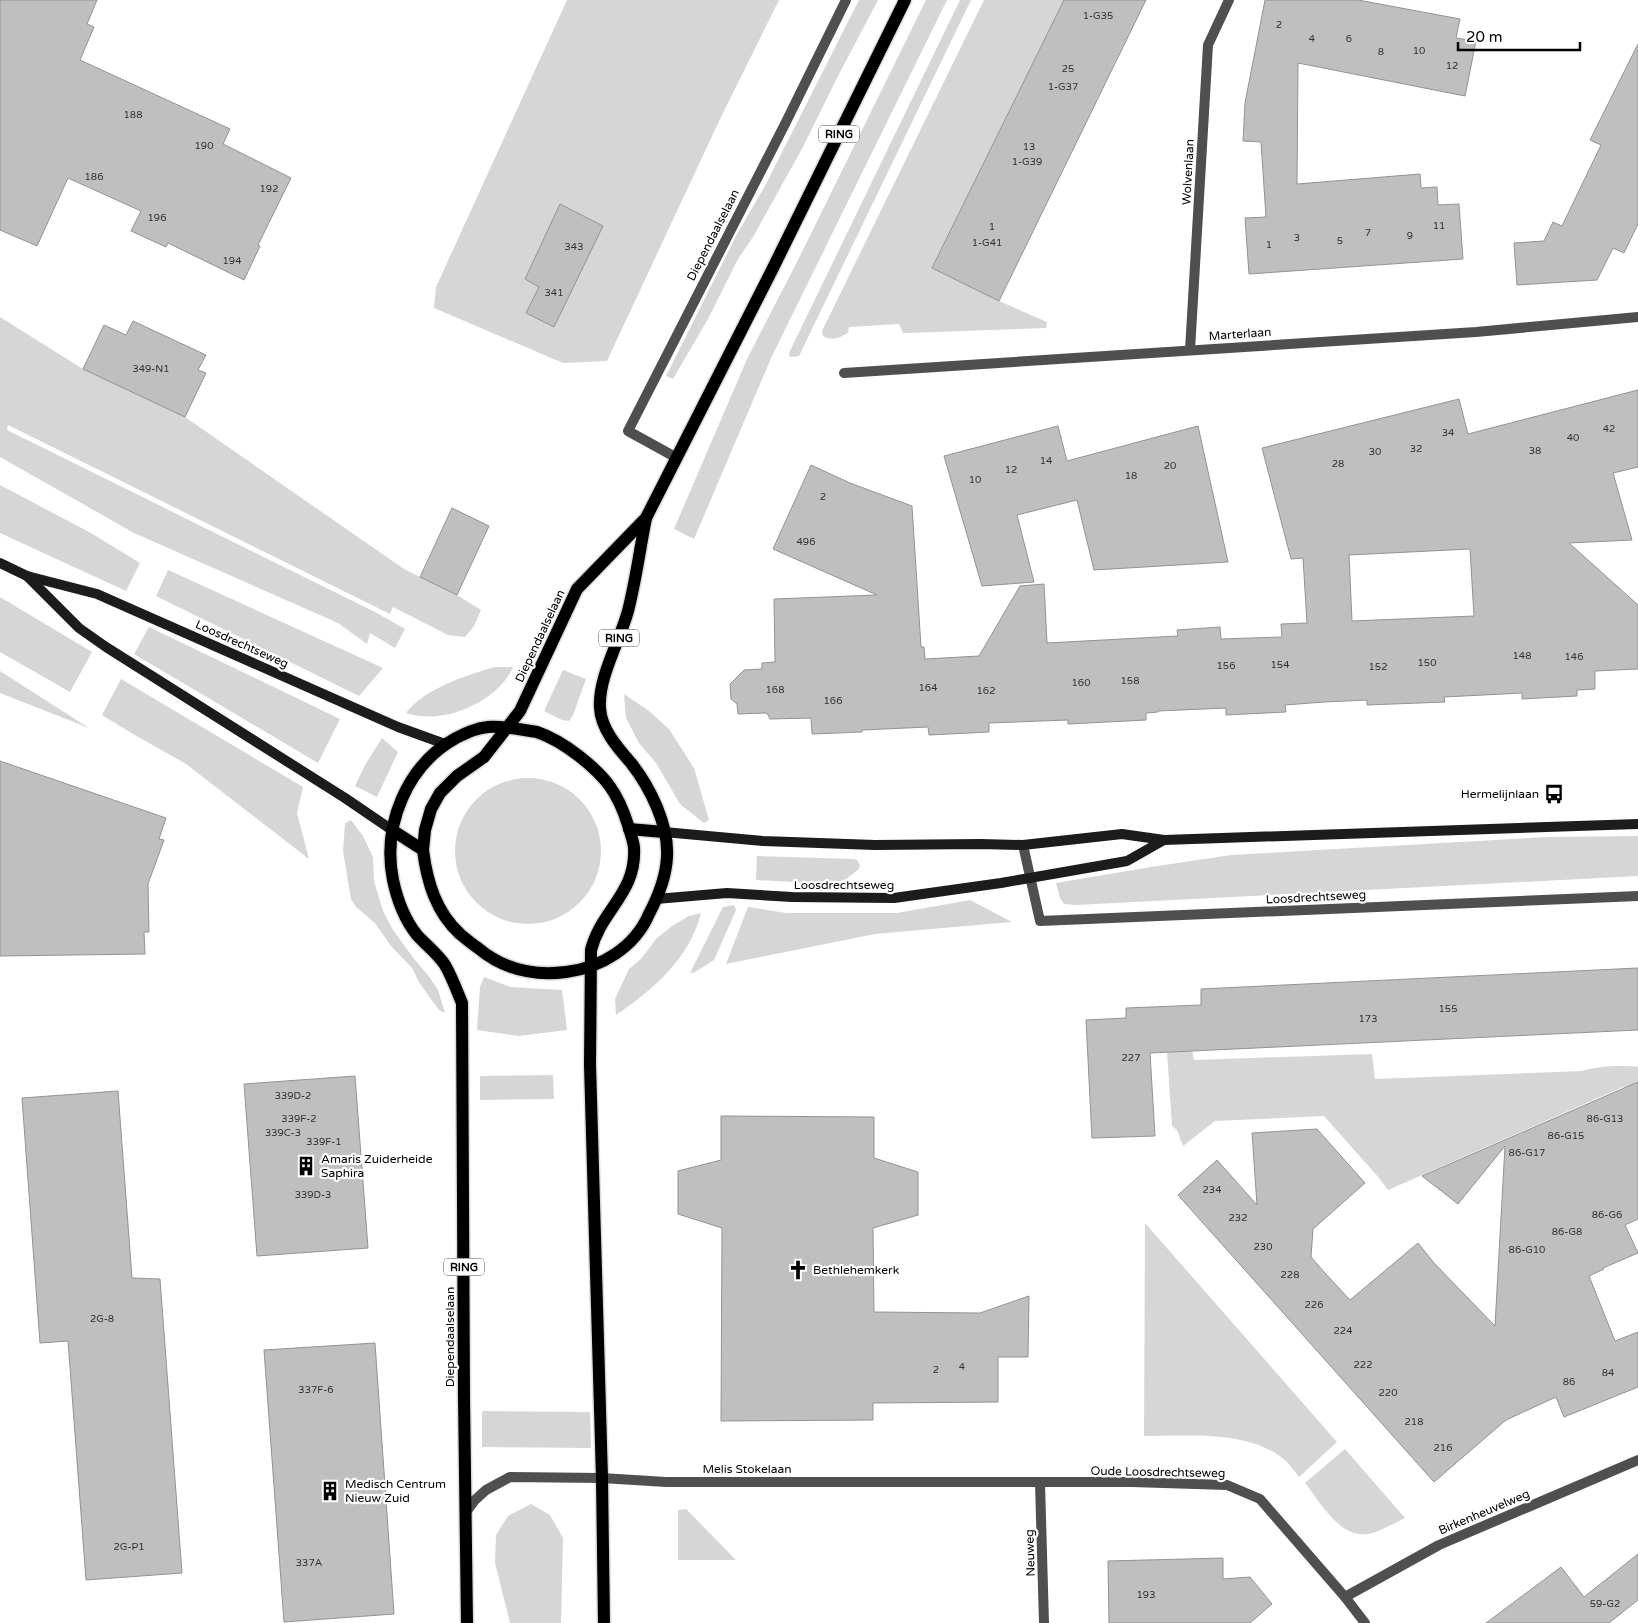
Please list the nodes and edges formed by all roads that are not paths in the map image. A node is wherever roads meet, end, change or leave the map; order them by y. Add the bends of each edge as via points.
1 (846, 0) edge
2 (904, 0) edge
3 (1229, 0) edge
4 (1638, 317) edge
5 (1190, 350) junction
6 (844, 373) dead end
7 (678, 458) junction
8 (646, 518) junction
9 (0, 563) edge
10 (27, 576) junction
11 (506, 728) junction
12 (445, 744) junction
13 (1638, 824) edge
14 (629, 829) junction
15 (392, 830) junction
16 (664, 832) junction
17 (1164, 840) junction
18 (1023, 845) junction
19 (423, 850) junction
20 (1030, 878) junction
21 (1638, 896) edge
22 (656, 899) junction
23 (591, 968) junction
24 (1638, 1460) edge
25 (602, 1478) junction
26 (1040, 1483) junction
27 (466, 1512) junction
28 (1345, 1597) junction
29 (467, 1623) edge
30 (604, 1623) edge
31 (1044, 1623) edge
32 (1365, 1623) edge

1 - 7 street, Diependaalselaan via 628,432
2 - 7 main road, Diependaalselaan / RING
3 - 5 street, Wolvenlaan via 1208,45
4 - 5 street, Marterlaan via 1476,332
5 - 6 street, Marterlaan
7 - 8 main road, Diependaalselaan / RING
8 - 11 main road, Diependaalselaan / RING via 577,589 527,699
8 - 16 main road, Diependaalselaan / RING via 628,610 601,691 600,709 605,728 642,778 656,804
9 - 10 street, Loosdrechtseweg
10 - 12 street, Loosdrechtseweg via 97,594 398,727
10 - 15 street, Loosdrechtseweg via 79,628 106,647
11 - 12 main road, RING via 469,731
11 - 14 main road, RING via 537,732 564,744 599,771 615,794
11 - 19 main road, RING via 484,757 440,793 431,809
12 - 15 main road, RING via 414,776 401,799
13 - 17 street, Loosdrechtseweg
14 - 16 main road
14 - 23 main road, RING via 634,846 629,879 594,938
15 - 19 main road
15 - 27 main road, Diependaalselaan / RING via 393,880 404,914 416,934 445,965 462,1003
16 - 18 street, Loosdrechtseweg via 791,842
16 - 22 main road, RING via 667,856
17 - 18 street, Loosdrechtseweg via 1122,834
17 - 20 street, Loosdrechtseweg via 1127,861
18 - 20 street, Loosdrechtseweg
19 - 23 main road, RING via 429,886 448,922 498,963 525,971 553,974
20 - 21 street, Loosdrechtseweg via 1040,922
20 - 22 street, Loosdrechtseweg via 894,898 727,893
22 - 23 main road, RING via 636,936 614,956
23 - 25 main road, RING via 590,1065
24 - 28 street, Birkenheuvelweg via 1439,1545
25 - 26 street, Melis Stokelaan via 676,1482
25 - 27 street, Melis Stokelaan via 510,1477 486,1490
25 - 30 main road, RING
26 - 28 street, Oude Loosdrechtseweg via 1228,1485 1260,1498
26 - 31 street, Neuweg
27 - 29 main road, Diependaalselaan / RING
28 - 32 street, Oude Loosdrechtseweg

